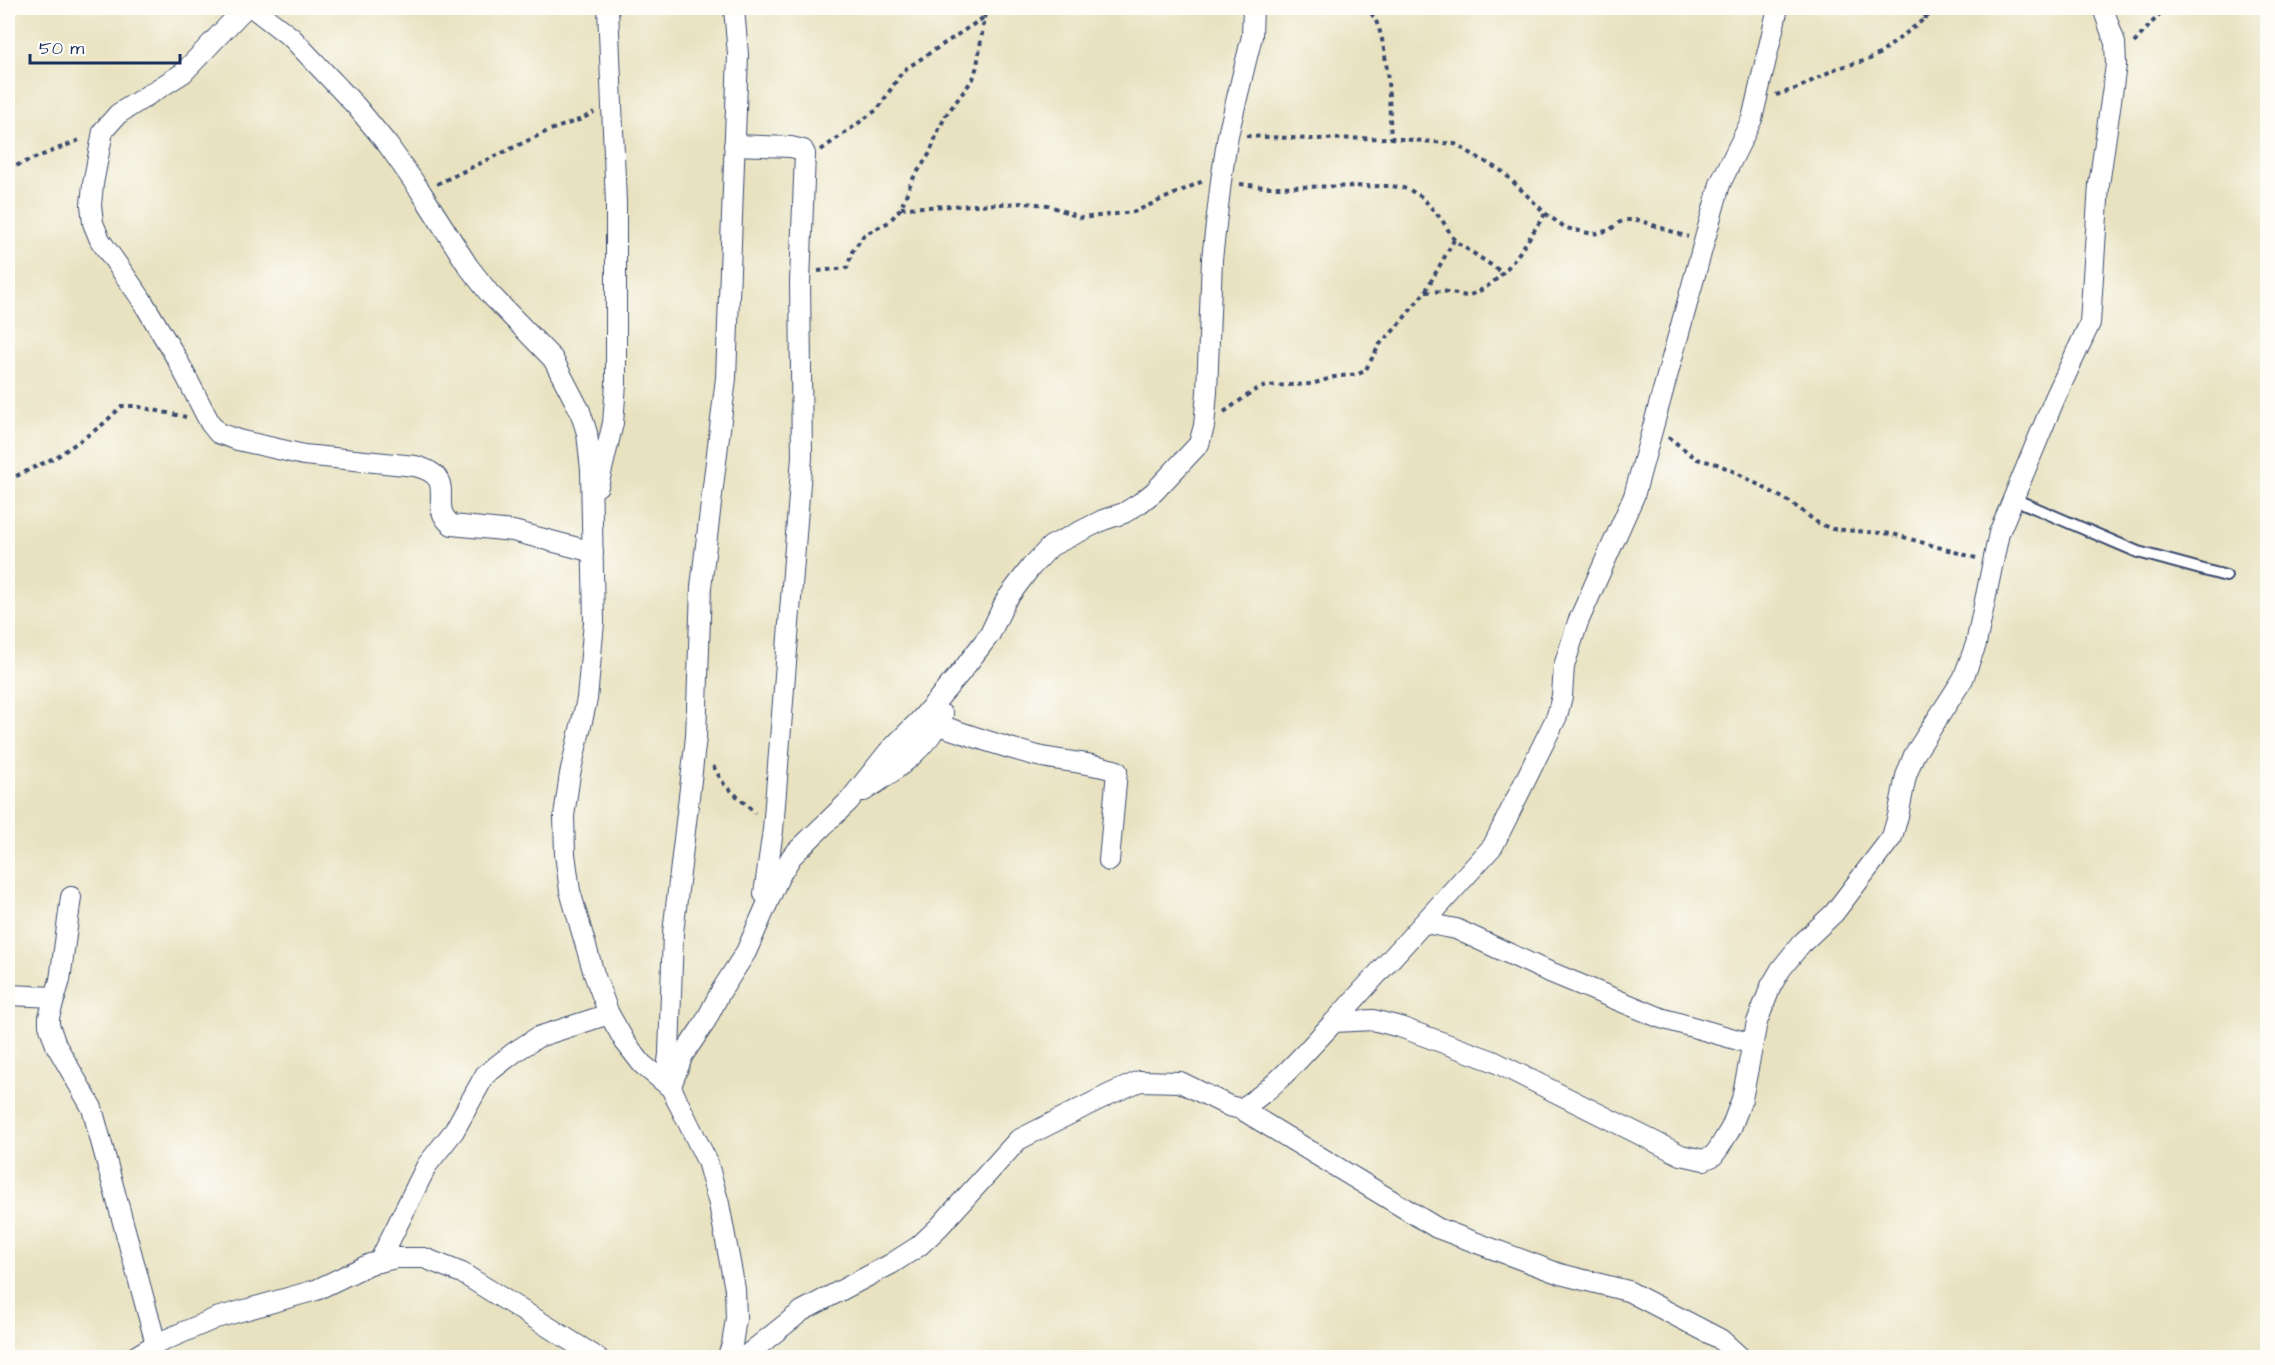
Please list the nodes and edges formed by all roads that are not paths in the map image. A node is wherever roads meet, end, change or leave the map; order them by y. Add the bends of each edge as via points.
1 (245, 8) edge
2 (253, 8) edge
3 (608, 8) edge
4 (734, 8) edge
5 (1253, 8) edge
6 (1778, 8) edge
7 (2103, 8) edge
8 (734, 145) junction
9 (2014, 499) junction
10 (593, 510) junction
11 (593, 552) junction
12 (2226, 576) dead end
13 (961, 672) junction
14 (939, 725) junction
15 (849, 801) junction
16 (1109, 861) dead end
17 (71, 897) dead end
18 (762, 914) junction
19 (1425, 922) junction
20 (8, 995) edge
21 (55, 997) junction
22 (609, 1014) junction
23 (1334, 1022) junction
24 (1752, 1044) junction
25 (671, 1088) junction
26 (679, 1106) junction
27 (1241, 1109) junction
28 (379, 1262) junction
29 (156, 1344) junction
30 (133, 1358) edge
31 (598, 1358) edge
32 (727, 1358) edge
33 (743, 1358) edge
34 (1741, 1358) edge

1 - 11 street via 183,73 118,114 102,133 91,205 100,240 172,350 210,423 218,433 238,440 304,454 426,469 439,480 444,520 452,525 513,531
2 - 10 street via 292,38 356,106 388,144 468,266 553,359 587,433
3 - 10 street via 616,203 616,384 613,423
4 - 8 street via 738,55
5 - 13 street via 1252,36 1222,176 1212,259 1207,392 1199,444 1154,492 1124,513 1051,546 1006,600 990,634
6 - 19 street via 1758,101 1720,184 1634,496 1578,622 1564,666 1557,716 1493,846
7 - 9 street via 2115,43 2116,65 2099,185 2090,322
8 - 18 street via 791,147 805,154 802,457 773,830
8 - 25 street via 726,378 701,587 696,737 673,933 665,1075
9 - 12 lane via 2138,552
9 - 24 street via 1999,533 1976,644 1963,679 1914,755 1892,837 1834,913 1781,969 1763,1004
10 - 11 street
11 - 22 street via 592,660 564,816 565,854 570,891
13 - 14 street
13 - 15 street
14 - 15 street via 887,777
14 - 16 street via 1040,756 1117,771
15 - 18 street via 792,856
17 - 21 street
18 - 26 street via 746,952 683,1055 671,1086
19 - 23 street
19 - 24 street via 1456,929 1661,1018
20 - 21 street
21 - 29 street via 49,1025 92,1108
22 - 25 street via 642,1064
22 - 28 street via 538,1037 485,1075 454,1131 426,1165
23 - 24 street via 1373,1020 1493,1061 1681,1155 1704,1160 1713,1156 1731,1128 1742,1099
23 - 27 street via 1272,1086
25 - 26 street
26 - 32 street via 707,1161 719,1203 735,1289 736,1318
27 - 33 street via 1180,1082 1140,1081 1018,1140 920,1246 802,1311
27 - 34 street via 1437,1228 1560,1274 1628,1291 1720,1339
28 - 29 street via 316,1290 216,1318
28 - 31 street via 424,1258 462,1273
29 - 30 street

